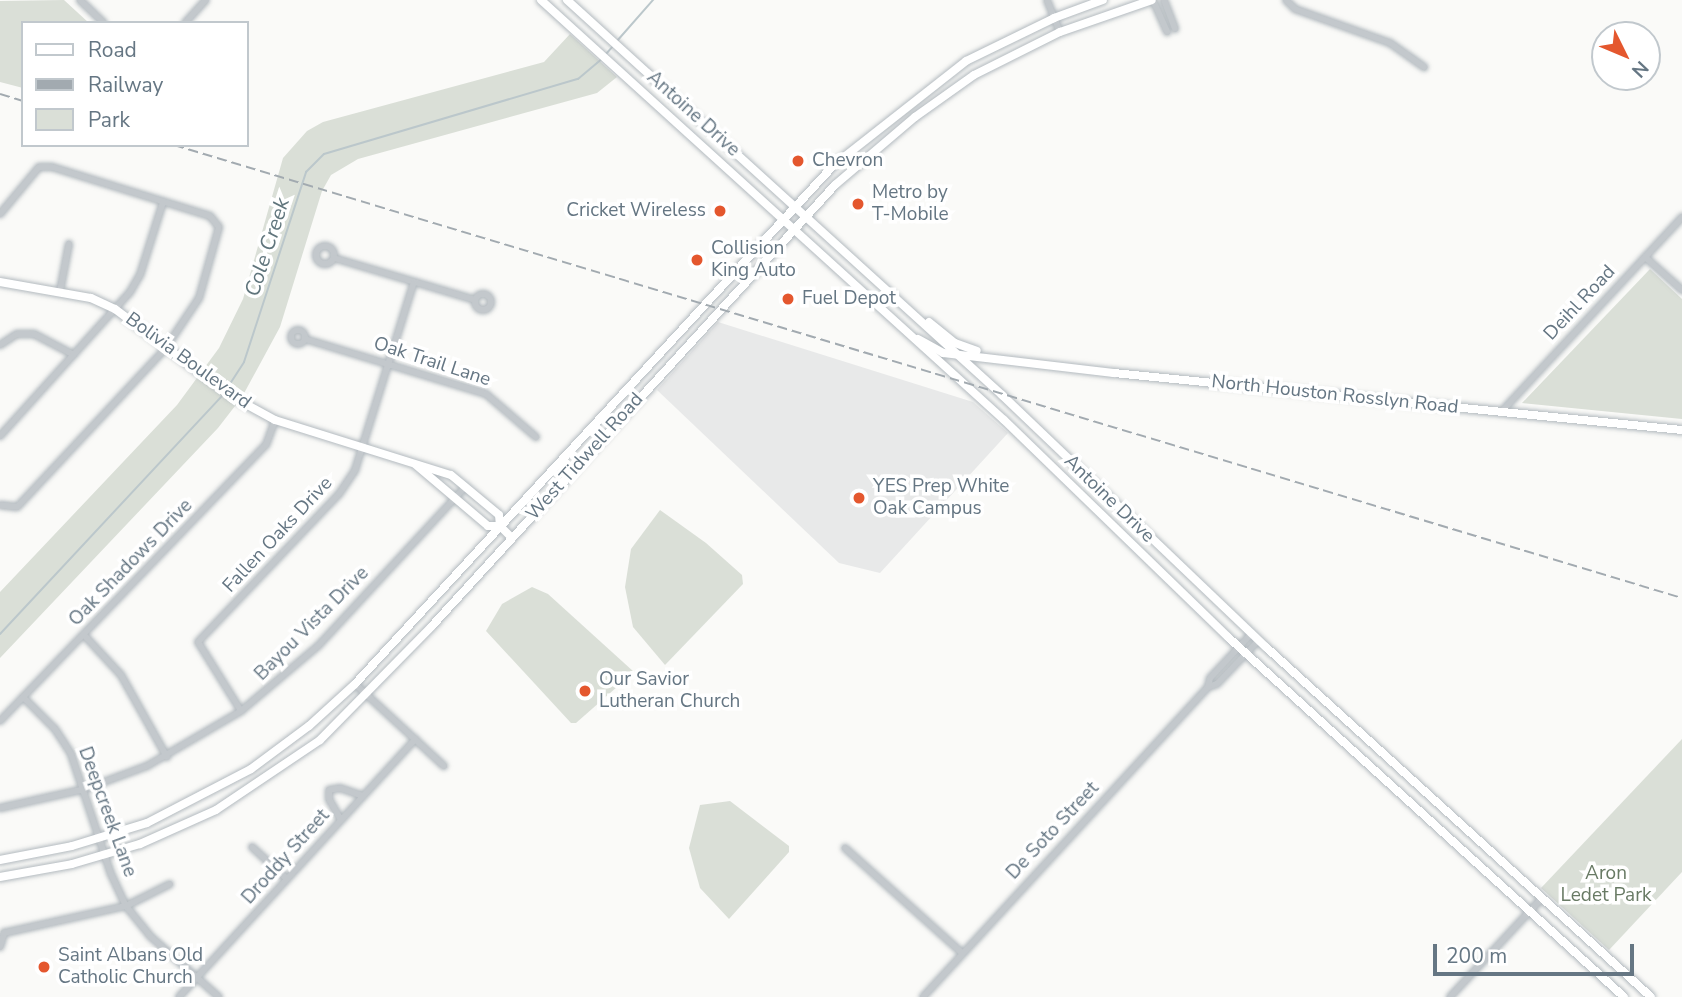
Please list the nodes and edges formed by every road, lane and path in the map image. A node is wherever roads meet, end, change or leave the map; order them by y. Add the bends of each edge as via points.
1 (80, 0) edge
2 (206, 0) edge
3 (541, 0) edge
4 (567, 0) edge
5 (1047, 0) edge
6 (1103, 0) edge
7 (1153, 0) edge
8 (1164, 0) edge
9 (1286, 0) edge
10 (1054, 18) junction
11 (102, 21) edge
12 (187, 21) edge
13 (1175, 29) dead end
14 (1060, 32) junction
15 (1167, 32) dead end
16 (967, 61) junction
17 (1424, 67) dead end
18 (974, 75) junction
19 (163, 202) junction
20 (793, 204) junction
21 (0, 214) edge
22 (782, 216) junction
23 (806, 216) junction
24 (1682, 217) edge
25 (794, 228) junction
26 (69, 244) dead end
27 (1645, 257) junction
28 (334, 258) dead end
29 (0, 282) edge
30 (414, 282) junction
31 (720, 284) junction
32 (1682, 290) edge
33 (60, 291) junction
34 (890, 292) junction
35 (733, 295) junction
36 (475, 300) dead end
37 (877, 304) junction
38 (115, 309) junction
39 (908, 309) junction
40 (906, 333) junction
41 (306, 339) dead end
42 (0, 345) edge
43 (165, 349) junction
44 (956, 353) junction
45 (74, 355) junction
46 (986, 355) junction
47 (388, 363) junction
48 (646, 367) junction
49 (977, 372) junction
50 (658, 378) junction
51 (1502, 411) junction
52 (275, 420) junction
53 (1682, 430) edge
54 (0, 436) edge
55 (536, 437) dead end
56 (579, 440) junction
57 (364, 447) junction
58 (592, 450) junction
59 (413, 463) junction
60 (466, 486) junction
61 (456, 497) junction
62 (0, 505) edge
63 (500, 526) junction
64 (512, 538) junction
65 (419, 614) junction
66 (431, 626) junction
67 (1251, 634) junction
68 (84, 635) junction
69 (1258, 640) junction
70 (1243, 650) junction
71 (355, 684) junction
72 (367, 695) junction
73 (23, 697) junction
74 (241, 711) junction
75 (0, 722) edge
76 (415, 739) junction
77 (167, 757) junction
78 (444, 766) dead end
79 (251, 769) junction
80 (260, 782) junction
81 (85, 789) junction
82 (363, 796) junction
83 (0, 808) edge
84 (341, 820) junction
85 (101, 838) junction
86 (252, 847) dead end
87 (845, 848) dead end
88 (105, 855) junction
89 (0, 860) edge
90 (0, 877) edge
91 (287, 879) junction
92 (170, 884) dead end
93 (1542, 898) junction
94 (126, 906) junction
95 (1529, 911) junction
96 (0, 947) edge
97 (962, 953) junction
98 (197, 977) junction
99 (179, 997) edge
100 (219, 997) edge
101 (923, 997) edge
102 (1450, 997) edge
103 (1625, 997) edge
104 (1650, 997) edge

1 - 11 street
2 - 12 street
3 - 22 main road, Antoine Drive
4 - 20 main road, Antoine Drive
5 - 10 street
6 - 10 main road, West Tidwell Road
7 - 14 main road, West Tidwell Road
7 - 15 street
8 - 13 street
9 - 17 street via 1296,9 1390,43
10 - 14 street
10 - 16 main road, West Tidwell Road
14 - 18 main road, West Tidwell Road
16 - 18 street
16 - 20 main road, West Tidwell Road via 887,119
18 - 23 main road, West Tidwell Road via 915,117
19 - 21 street via 52,167 39,167
19 - 38 street via 140,275
19 - 43 street via 210,216 219,227 199,298
20 - 22 main road, West Tidwell Road
20 - 23 main road, Antoine Drive
22 - 25 main road, Antoine Drive
22 - 31 main road, West Tidwell Road
23 - 25 main road, West Tidwell Road
23 - 34 main road, Antoine Drive
24 - 27 street, Deihl Road
25 - 35 main road, West Tidwell Road
25 - 37 main road, Antoine Drive
26 - 33 street
27 - 32 street
27 - 51 street, Deihl Road
28 - 30 street
29 - 33 main road, Bolivia Boulevard
30 - 36 street
30 - 47 street, Fallen Oaks Drive
31 - 35 main road
31 - 48 main road, West Tidwell Road
33 - 38 main road, Bolivia Boulevard
34 - 37 main road
34 - 39 main road, Antoine Drive
35 - 50 main road, West Tidwell Road
37 - 40 main road, Antoine Drive
38 - 43 main road, Bolivia Boulevard
38 - 45 street
39 - 44 main road, Antoine Drive
39 - 46 main road, North Houston Rosslyn Road via 956,343
40 - 44 main road, North Houston Rosslyn Road via 943,352
40 - 70 main road, Antoine Drive
41 - 47 street, Oak Trail Lane
42 - 45 street via 16,334 34,334
43 - 52 main road, Bolivia Boulevard via 231,396
43 - 62 street via 17,507
44 - 46 main road, North Houston Rosslyn Road
44 - 49 main road, Antoine Drive
45 - 54 street
46 - 49 main road via 975,360
46 - 51 main road, North Houston Rosslyn Road via 1148,377
47 - 55 street, Oak Trail Lane via 486,394
47 - 57 street, Fallen Oaks Drive
48 - 50 main road
48 - 56 main road, West Tidwell Road
49 - 67 main road, Antoine Drive
50 - 58 main road, West Tidwell Road
51 - 53 main road, North Houston Rosslyn Road
52 - 57 main road, Bolivia Boulevard
52 - 68 street, Oak Shadows Drive via 266,445
56 - 58 main road
56 - 63 main road, West Tidwell Road
57 - 59 main road, Bolivia Boulevard
57 - 74 street, Fallen Oaks Drive via 340,494 198,642
58 - 64 main road, West Tidwell Road
59 - 60 main road, Bolivia Boulevard via 440,469
59 - 61 main road, Bolivia Boulevard
60 - 61 street, Bayou Vista Drive
60 - 63 main road, Bolivia Boulevard via 499,515
61 - 63 main road, Bolivia Boulevard via 488,526
61 - 74 street, Bayou Vista Drive via 318,646
63 - 64 main road, Bolivia Boulevard
63 - 65 main road, West Tidwell Road
64 - 66 main road, West Tidwell Road
65 - 66 main road
65 - 71 main road, West Tidwell Road
66 - 72 main road, West Tidwell Road
67 - 69 main road, Antoine Drive
67 - 70 street, De Soto Street
68 - 73 street, Oak Shadows Drive
68 - 77 street via 121,675
69 - 70 street, De Soto Street
69 - 93 main road, Antoine Drive
70 - 95 main road, Antoine Drive
70 - 97 street, De Soto Street via 1210,678 1208,687
71 - 72 street
71 - 79 main road, West Tidwell Road
72 - 76 street
72 - 80 main road, West Tidwell Road via 320,740
73 - 75 street, Oak Shadows Drive
73 - 81 street, Deepcreek Lane via 64,741
74 - 77 street, Bayou Vista Drive
76 - 78 street
76 - 82 street, Droddy Street
77 - 81 street, Bayou Vista Drive
79 - 80 main road
79 - 85 main road, West Tidwell Road via 147,823
80 - 88 main road, West Tidwell Road via 216,810
81 - 83 street, Bayou Vista Drive
81 - 85 street, Deepcreek Lane
82 - 84 street, Droddy Street
82 - 84 street via 340,788 329,790 328,799
84 - 91 street, Droddy Street
85 - 88 street, Deepcreek Lane
85 - 89 main road, West Tidwell Road
86 - 91 street
87 - 97 street
88 - 90 main road, West Tidwell Road
88 - 94 street, Deepcreek Lane
91 - 98 street, Droddy Street
92 - 94 street
93 - 95 street
93 - 104 main road, Antoine Drive
94 - 96 street via 4,933
94 - 98 street, Deepcreek Lane via 150,936
95 - 102 street
95 - 103 main road, Antoine Drive
97 - 101 street, De Soto Street
98 - 99 street, Droddy Street
98 - 100 street, Deepcreek Lane

